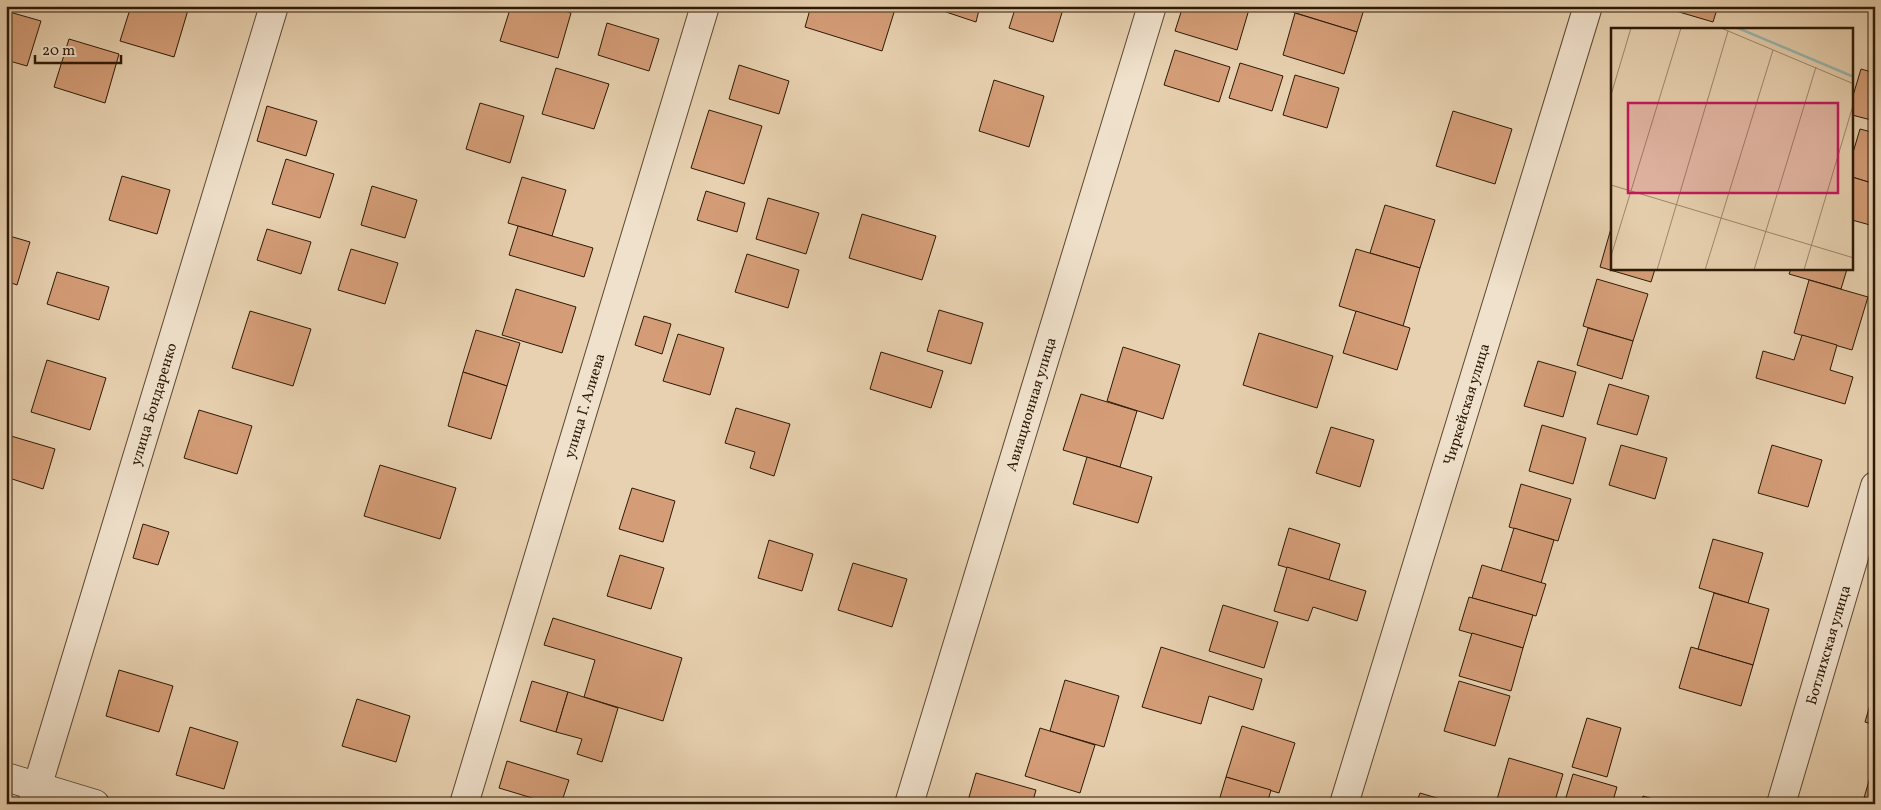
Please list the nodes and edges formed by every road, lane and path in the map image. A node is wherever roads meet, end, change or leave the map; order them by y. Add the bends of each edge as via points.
1 (274, 6) edge
2 (705, 6) edge
3 (1152, 6) edge
4 (1588, 6) edge
5 (1875, 486) edge
6 (6, 777) edge
7 (35, 795) edge
8 (95, 804) edge
9 (464, 804) edge
10 (909, 804) edge
11 (1344, 804) edge
12 (1781, 804) edge

1 - 7 street, улица Бондаренко
2 - 9 street, улица Г. Алиева
3 - 10 street, Авиационная улица
4 - 11 street, Чиркейская улица
5 - 12 street, Ботлихская улица
6 - 7 street
7 - 8 street

